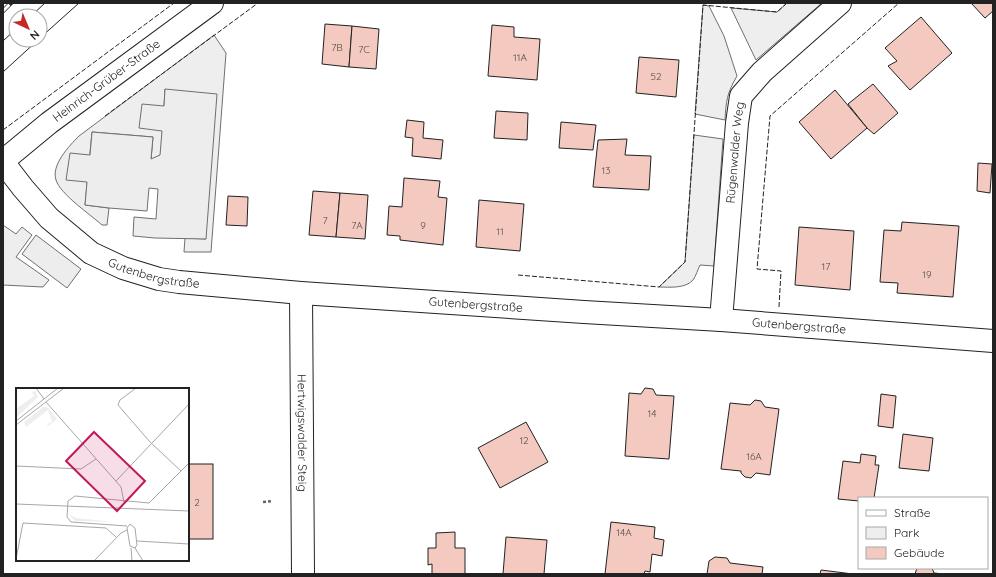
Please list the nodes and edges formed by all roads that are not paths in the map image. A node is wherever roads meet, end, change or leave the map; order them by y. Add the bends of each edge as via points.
1 (212, 3) edge
2 (840, 3) edge
3 (3, 161) edge
4 (301, 293) junction
5 (721, 320) junction
6 (993, 341) edge
7 (303, 574) edge

1 - 3 street, Heinrich-Grüber-Straße via 49,123
2 - 5 street, Rügenwalder Weg via 762,72 741,96
3 - 4 street, Gutenbergstraße via 49,218 91,253 123,268 179,282
4 - 5 street, Gutenbergstraße
4 - 7 street, Hertwigswalder Steig
5 - 6 street, Gutenbergstraße

